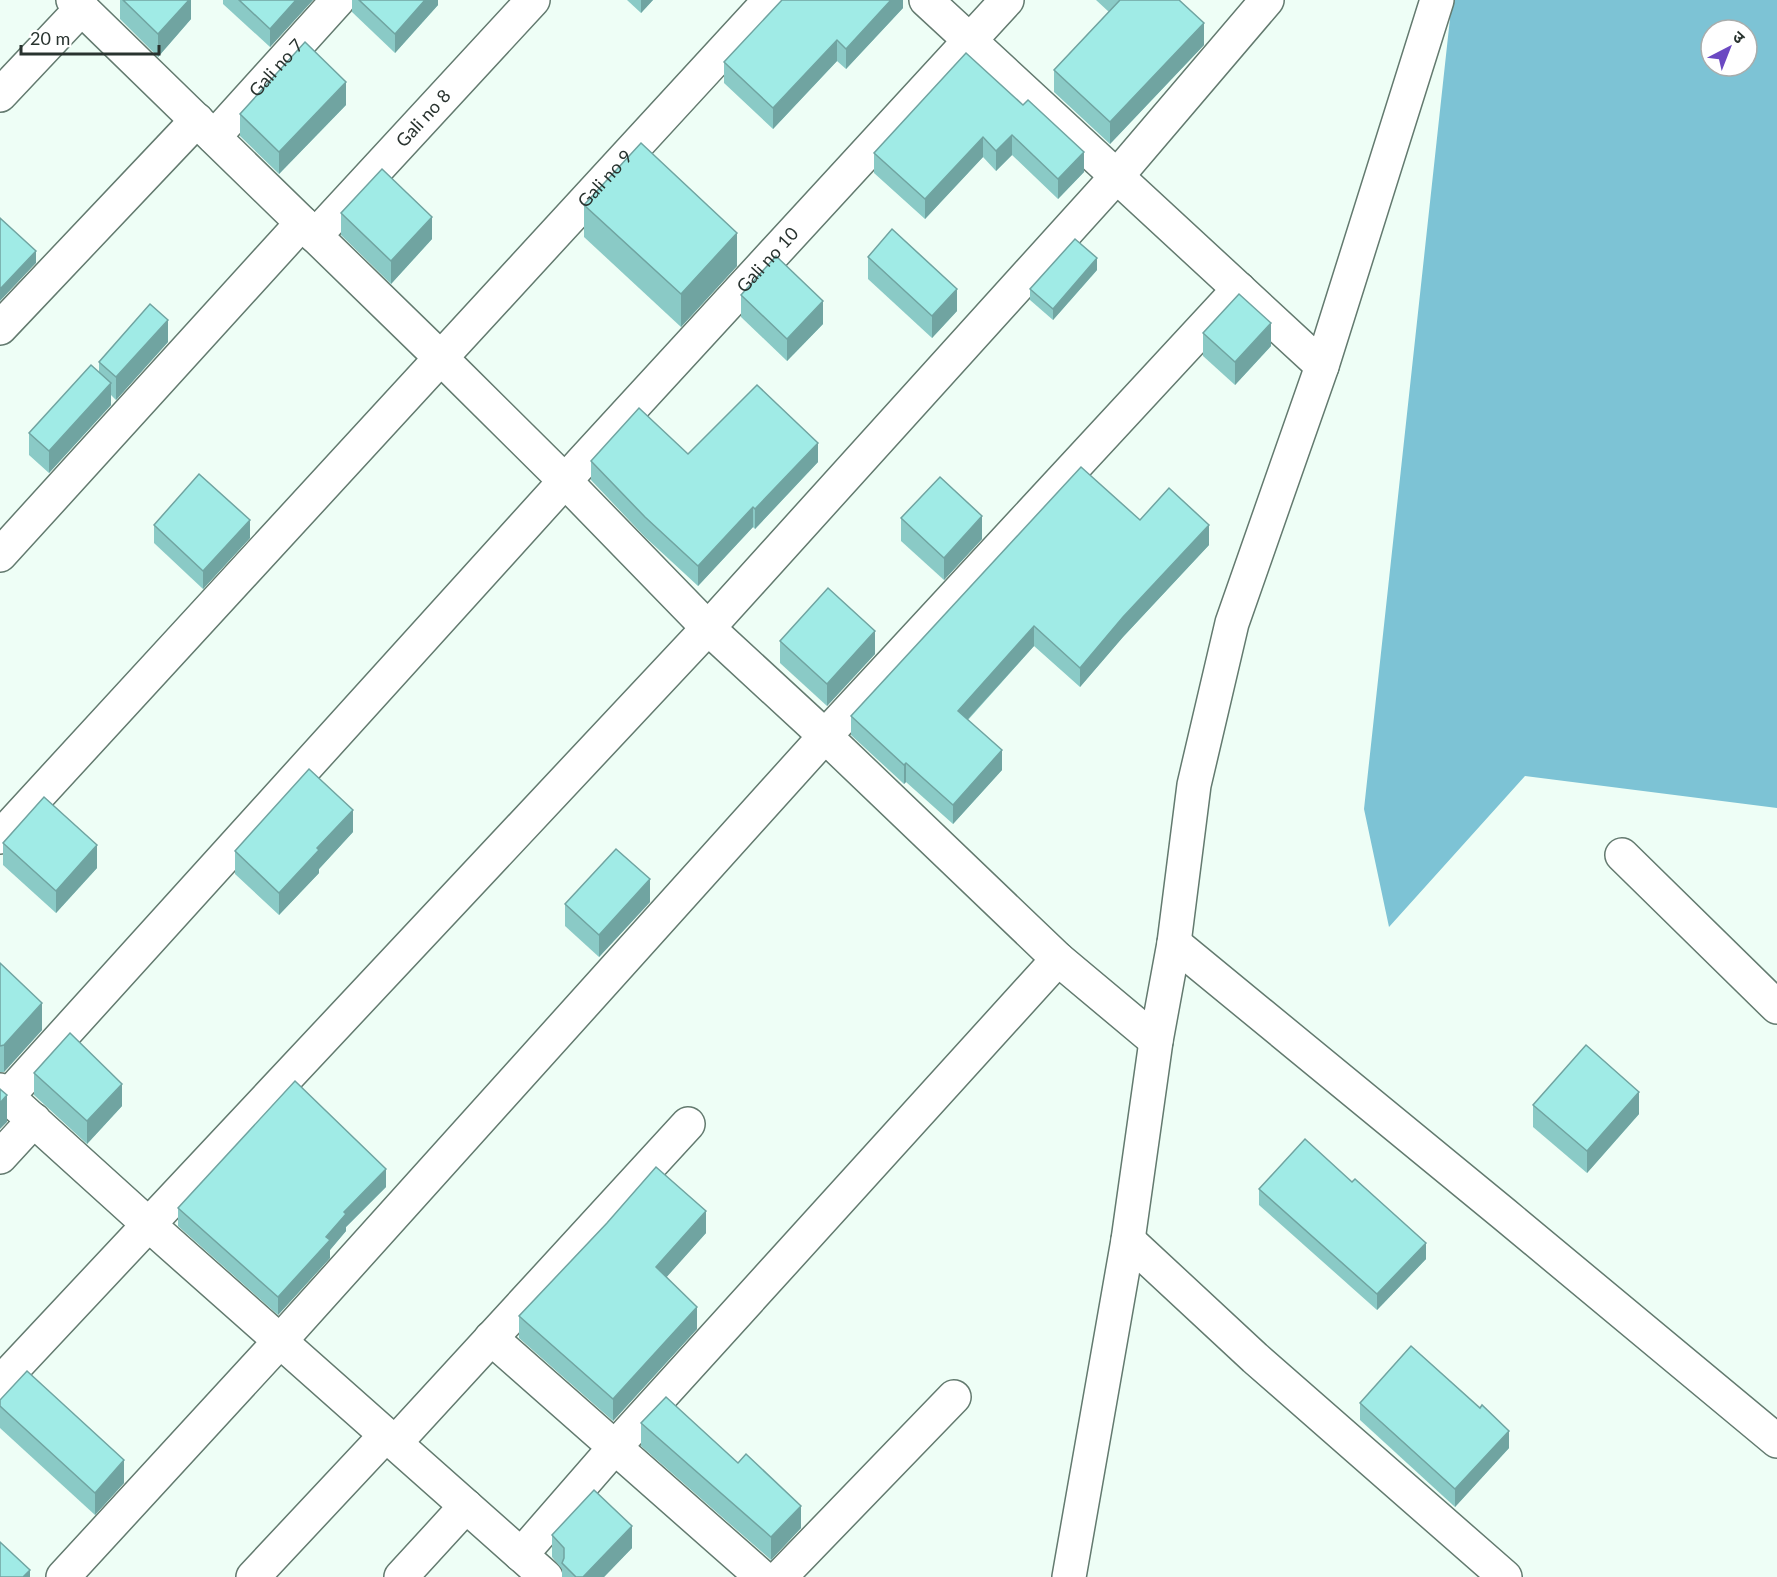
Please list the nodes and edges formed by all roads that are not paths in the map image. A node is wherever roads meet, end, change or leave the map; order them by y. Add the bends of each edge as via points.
1 (338, 0) edge
2 (533, 0) edge
3 (770, 0) edge
4 (926, 0) edge
5 (1007, 0) edge
6 (1267, 0) edge
7 (1437, 0) edge
8 (88, 6) edge
9 (970, 41) junction
10 (0, 96) edge
11 (206, 129) junction
12 (1117, 176) junction
13 (309, 230) junction
14 (1239, 289) junction
15 (0, 328) edge
16 (440, 358) junction
17 (1322, 366) junction
18 (566, 481) junction
19 (0, 555) edge
20 (708, 628) junction
21 (825, 736) junction
22 (0, 837) edge
23 (1623, 855) dead end
24 (1174, 944) junction
25 (1058, 959) junction
26 (1777, 1007) edge
27 (1156, 1041) junction
28 (4, 1093) edge
29 (34, 1120) junction
30 (688, 1125) dead end
31 (0, 1157) edge
32 (148, 1224) junction
33 (1128, 1240) junction
34 (492, 1338) junction
35 (280, 1341) junction
36 (0, 1383) edge
37 (954, 1397) dead end
38 (391, 1439) junction
39 (1777, 1442) edge
40 (615, 1447) junction
41 (466, 1506) junction
42 (521, 1555) junction
43 (63, 1577) edge
44 (254, 1577) edge
45 (401, 1577) edge
46 (546, 1577) edge
47 (762, 1577) edge
48 (780, 1577) edge
49 (1068, 1577) edge
50 (1505, 1577) edge

1 - 11 street, Gali no 7
2 - 13 street, Gali no 8
3 - 16 street, Gali no 9
4 - 9 street
5 - 9 street, Gali no 10
6 - 12 street
7 - 17 street
8 - 10 street
8 - 11 street
9 - 12 street
9 - 18 street, Gali no 10
11 - 13 street
11 - 15 street, Gali no 7
12 - 14 street
12 - 20 street
13 - 16 street
13 - 19 street, Gali no 8
14 - 17 street
14 - 21 street
16 - 18 street
16 - 22 street, Gali no 9
17 - 24 street via 1232,623 1194,785
18 - 20 street
18 - 28 street, Gali no 10
20 - 21 street
20 - 32 street
21 - 25 street
21 - 35 street
23 - 26 street
24 - 27 street
24 - 39 street
25 - 27 street
25 - 40 street
27 - 33 street
28 - 29 street
29 - 31 street
29 - 32 street
30 - 34 street
32 - 35 street
32 - 36 street
33 - 49 street
33 - 50 street via 1255,1358
34 - 38 street
34 - 40 street
35 - 38 street
35 - 43 street
37 - 48 street
38 - 41 street
38 - 44 street
40 - 42 street
40 - 47 street
41 - 42 street
41 - 45 street
42 - 46 street

